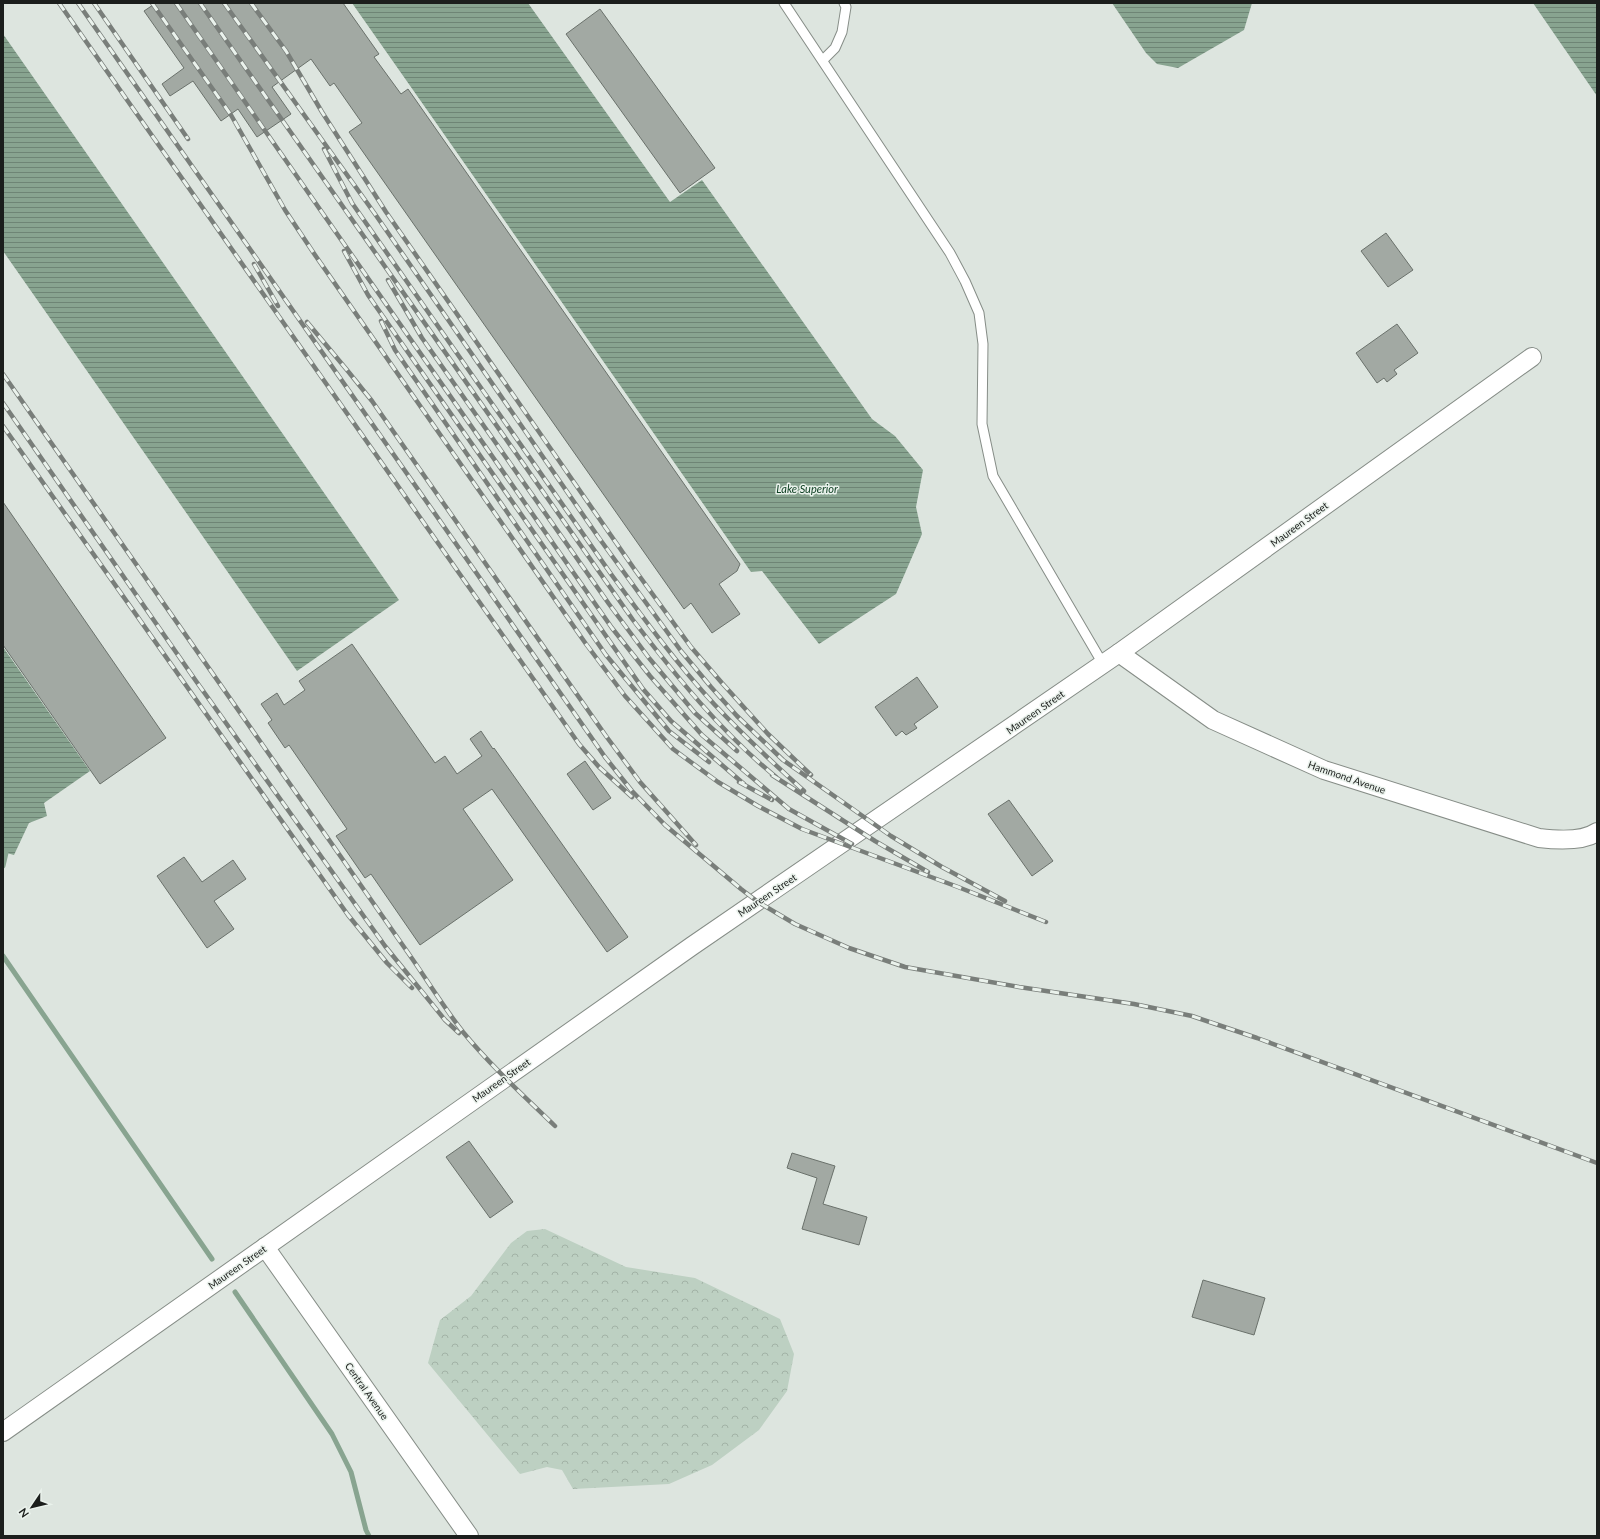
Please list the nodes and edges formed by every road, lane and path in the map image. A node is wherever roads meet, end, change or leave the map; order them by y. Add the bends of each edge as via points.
1 (784, 3) edge
2 (844, 3) edge
3 (823, 60) junction
4 (1532, 358) dead end
5 (1119, 653) junction
6 (1103, 664) junction
7 (1597, 832) edge
8 (265, 1247) junction
9 (3, 1432) edge
10 (469, 1536) edge

1 - 3 lane
2 - 3 lane via 846,7 842,32 835,48
3 - 6 lane via 950,253 965,281 979,313 983,344 982,424 993,476
4 - 5 street, Maureen Street
5 - 6 street, Maureen Street
5 - 7 street, Hammond Avenue via 1213,720 1324,770 1539,838 1562,840 1592,836
6 - 8 street, Maureen Street via 685,950
8 - 9 street, Maureen Street
8 - 10 street, Central Avenue

